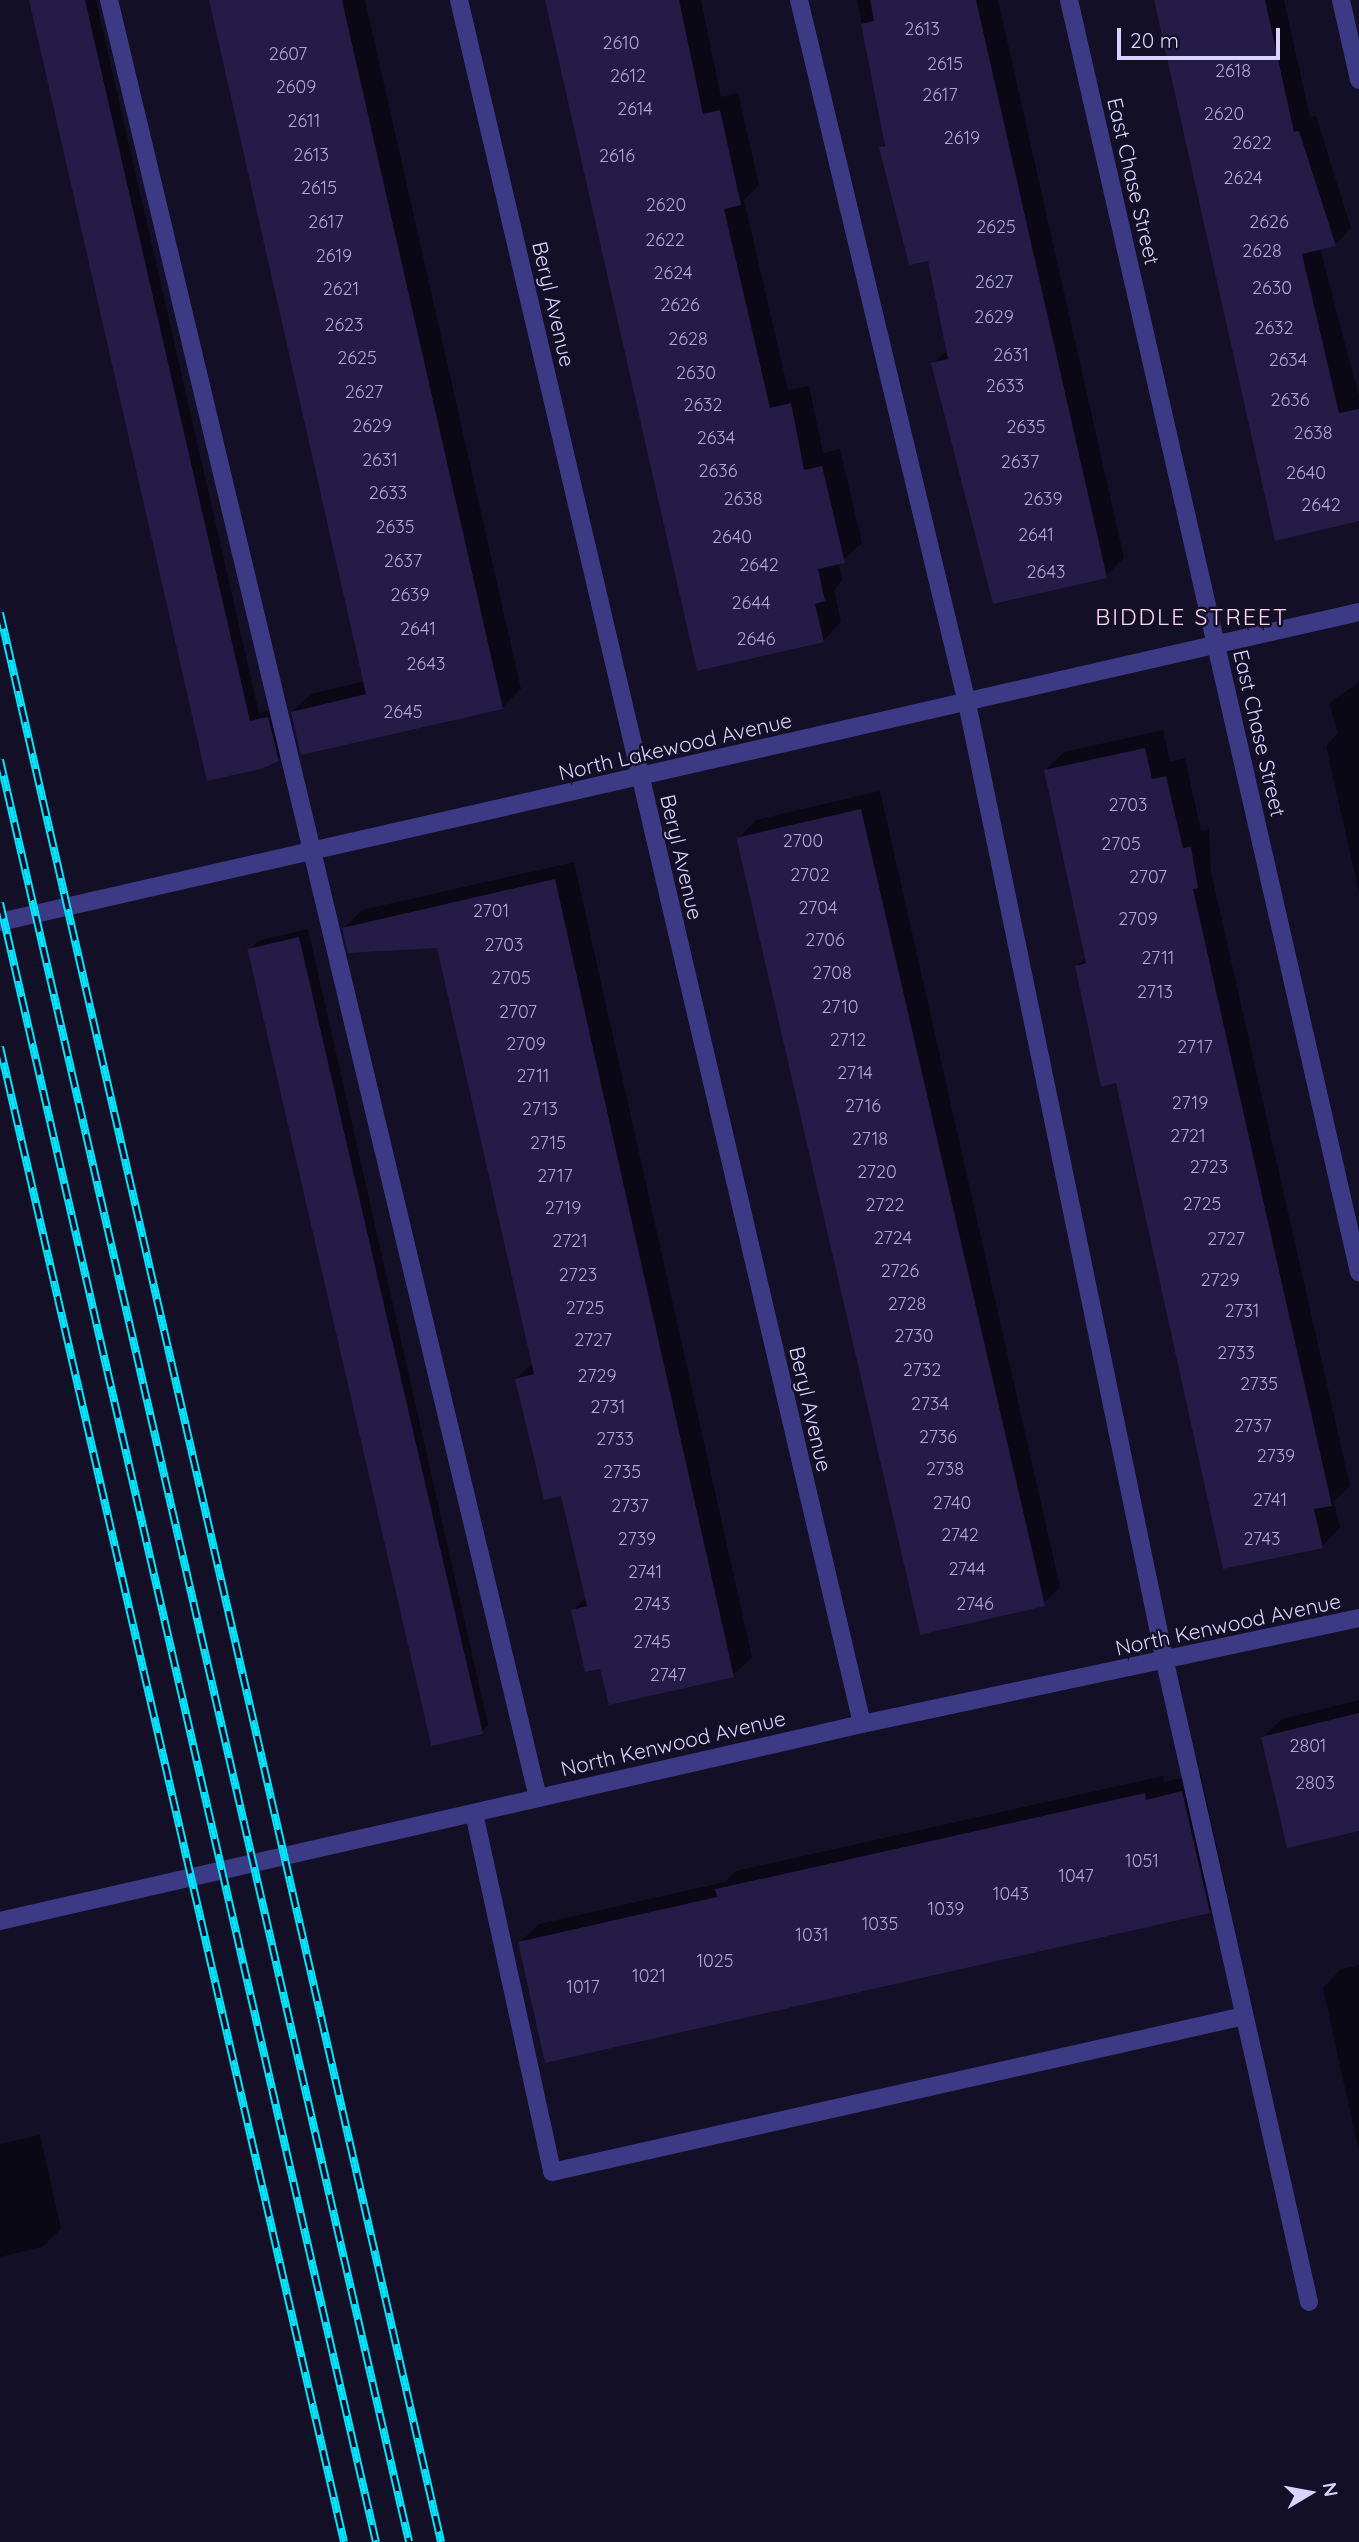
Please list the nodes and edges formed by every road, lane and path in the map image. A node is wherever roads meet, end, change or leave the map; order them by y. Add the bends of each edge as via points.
1 (109, 0) edge
2 (459, 0) edge
3 (799, 0) edge
4 (1069, 0) edge
5 (1341, 0) edge
6 (1359, 80) edge
7 (1359, 612) edge
8 (1217, 646) junction
9 (967, 703) junction
10 (641, 778) junction
11 (308, 853) junction
12 (0, 922) edge
13 (1359, 1272) edge
14 (1359, 1618) edge
15 (1165, 1662) junction
16 (862, 1724) junction
17 (538, 1798) junction
18 (474, 1812) junction
19 (0, 1921) edge
20 (1244, 2016) junction
21 (1309, 2302) dead end

1 - 11 street
2 - 10 street, Beryl Avenue
3 - 9 street
4 - 8 street, East Chase Street
5 - 6 street
7 - 8 street, North Lakewood Avenue
8 - 9 street, North Lakewood Avenue
8 - 13 street, East Chase Street
9 - 10 street, North Lakewood Avenue
9 - 15 street
10 - 11 street, North Lakewood Avenue
10 - 16 street, Beryl Avenue
11 - 12 street, North Lakewood Avenue
11 - 17 street
14 - 15 street, North Kenwood Avenue
15 - 16 street, North Kenwood Avenue
15 - 20 street
16 - 17 street, North Kenwood Avenue
17 - 18 street, North Kenwood Avenue
18 - 19 street, North Kenwood Avenue
18 - 20 street via 552,2172
20 - 21 street

